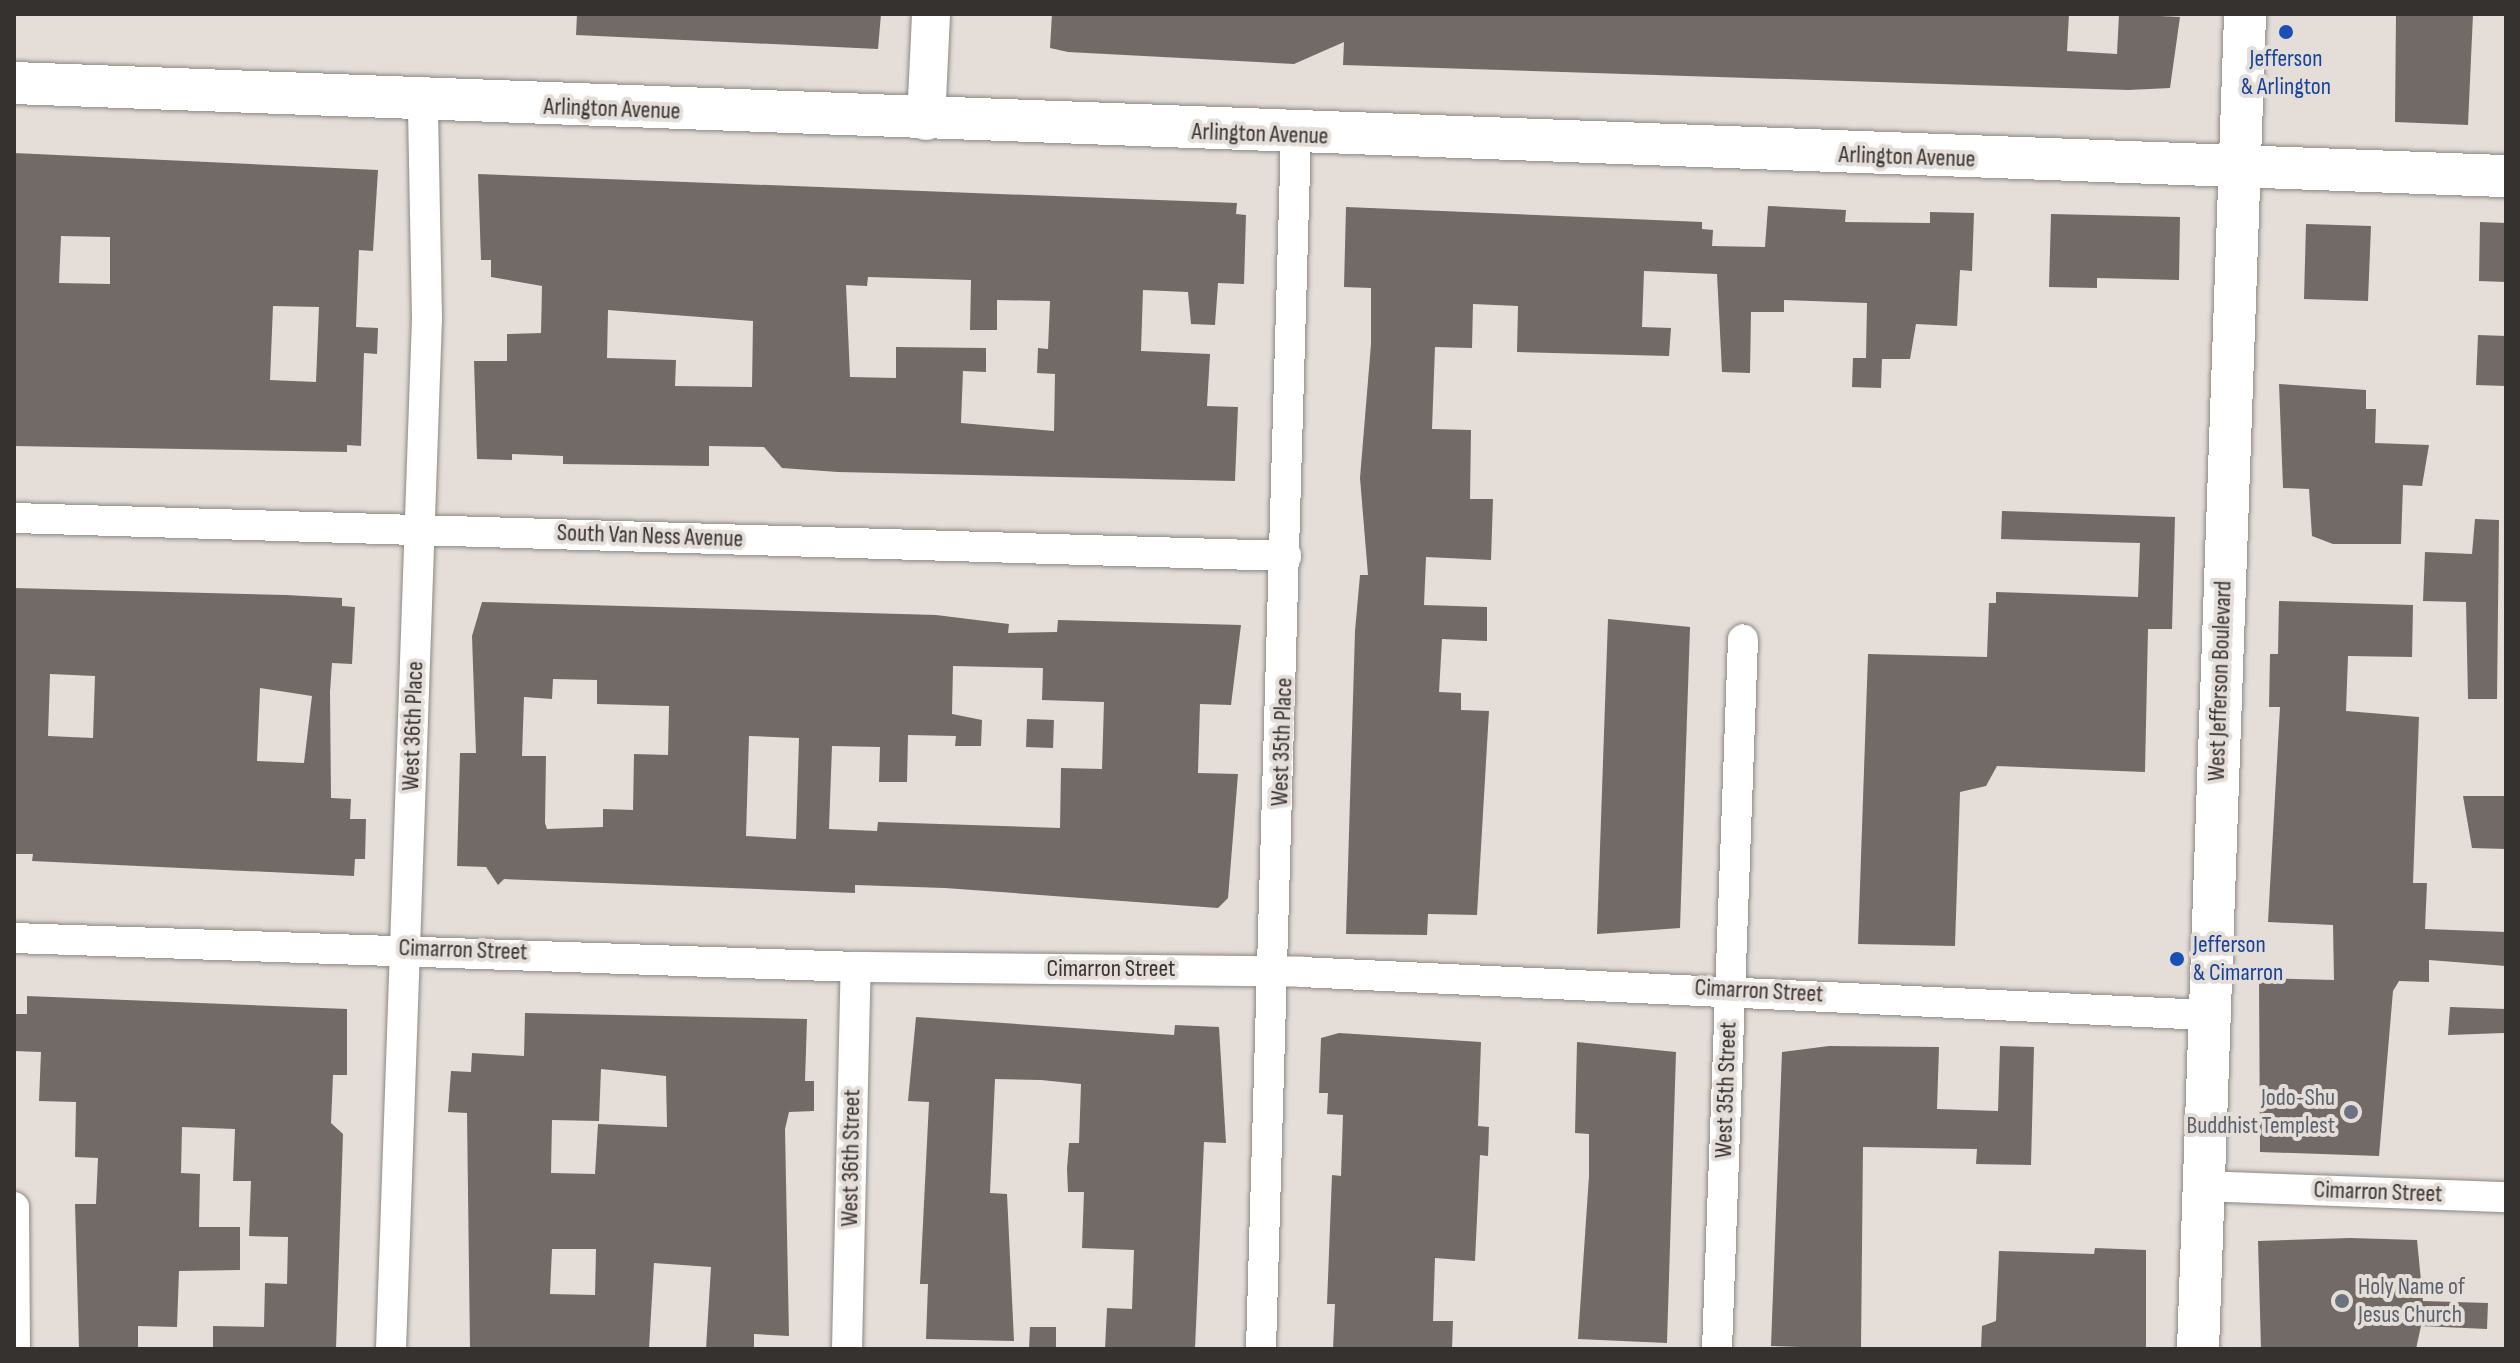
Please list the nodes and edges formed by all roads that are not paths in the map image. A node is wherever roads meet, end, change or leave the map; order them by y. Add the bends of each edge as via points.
1 (931, 14) edge
2 (2245, 14) edge
3 (14, 83) edge
4 (423, 102) junction
5 (926, 121) junction
6 (1296, 135) junction
7 (2239, 171) junction
8 (2506, 176) edge
9 (14, 518) edge
10 (420, 529) junction
11 (1286, 556) junction
12 (1743, 639) dead end
13 (14, 938) edge
14 (405, 947) junction
15 (856, 967) junction
16 (1275, 971) junction
17 (1729, 989) junction
18 (2207, 1015) junction
19 (2202, 1186) junction
20 (2506, 1197) edge
21 (14, 1207) edge
22 (15, 1349) edge
23 (391, 1349) edge
24 (847, 1349) edge
25 (1261, 1349) edge
26 (1717, 1349) edge
27 (2198, 1349) edge

1 - 5 street
2 - 7 main road, West Jefferson Boulevard
3 - 4 main road, Arlington Avenue
4 - 5 main road, Arlington Avenue
4 - 10 street, West 36th Place
5 - 6 main road, Arlington Avenue
6 - 7 main road, Arlington Avenue
6 - 11 street, West 35th Place
7 - 8 main road, Arlington Avenue
7 - 18 main road, West Jefferson Boulevard
9 - 10 street, South Van Ness Avenue
10 - 11 street, South Van Ness Avenue
10 - 14 street, West 36th Place
11 - 16 street, West 35th Place
12 - 17 street, West 35th Street
13 - 14 street, Cimarron Street
14 - 15 street, Cimarron Street
14 - 23 street, West 36th Place
15 - 16 street, Cimarron Street
15 - 24 street, West 36th Street
16 - 17 street, Cimarron Street
16 - 25 street, West 35th Place
17 - 18 street, Cimarron Street
17 - 26 street, West 35th Street
18 - 19 main road, West Jefferson Boulevard
19 - 20 street, Cimarron Street
19 - 27 main road, West Jefferson Boulevard
21 - 22 street

